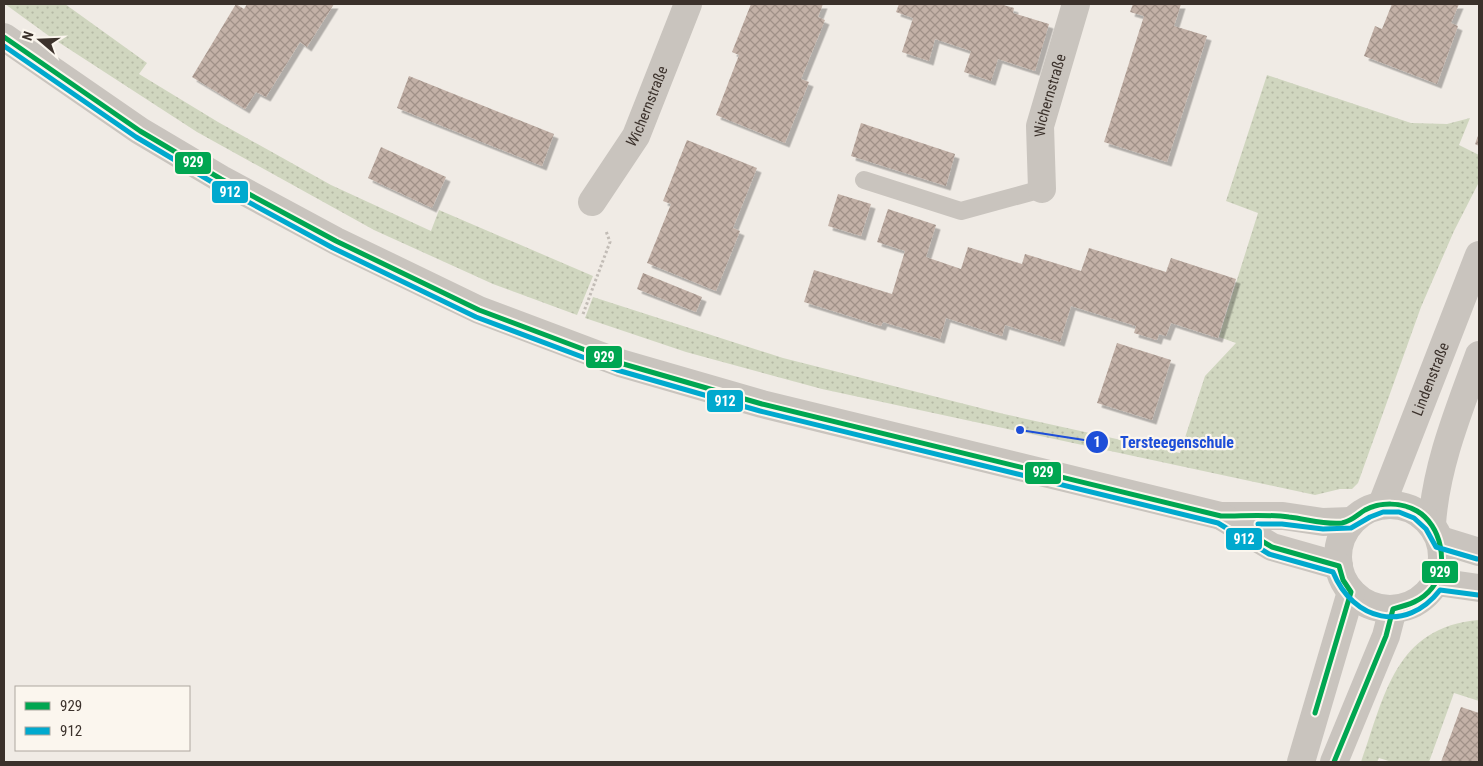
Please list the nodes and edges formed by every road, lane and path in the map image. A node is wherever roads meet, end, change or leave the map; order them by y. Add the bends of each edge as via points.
1 (688, 4) edge
2 (1076, 4) edge
3 (4, 37) edge
4 (864, 180) dead end
5 (1042, 189) joint
6 (592, 202) joint
7 (1479, 255) edge
8 (571, 345) junction
9 (1479, 355) edge
10 (1382, 504) junction
11 (1221, 516) junction
12 (1351, 521) junction
13 (1436, 532) junction
14 (1479, 552) edge
15 (1339, 566) junction
16 (1437, 582) junction
17 (1479, 588) edge
18 (1351, 592) junction
19 (1393, 609) junction
20 (1301, 762) edge
21 (1334, 762) edge

1 - 6 street, Wichernstraße via 636,136
2 - 5 street, Wichernstraße via 1040,126
3 - 8 street via 140,131 221,179 336,241 479,310
4 - 5 lane via 961,211
6 - 8 path via 610,242
7 - 10 street, Lindenstraße
8 - 11 street via 620,363 762,404
9 - 13 street via 1444,453 1433,502
10 - 12 street
10 - 13 street via 1401,505 1418,512
11 - 12 street
11 - 15 street via 1272,547
12 - 15 street via 1340,542
13 - 14 street
13 - 16 street via 1442,561
15 - 18 street
16 - 17 street
16 - 19 street via 1426,596 1411,605
18 - 19 street via 1363,602
18 - 20 street
19 - 21 street via 1386,636

